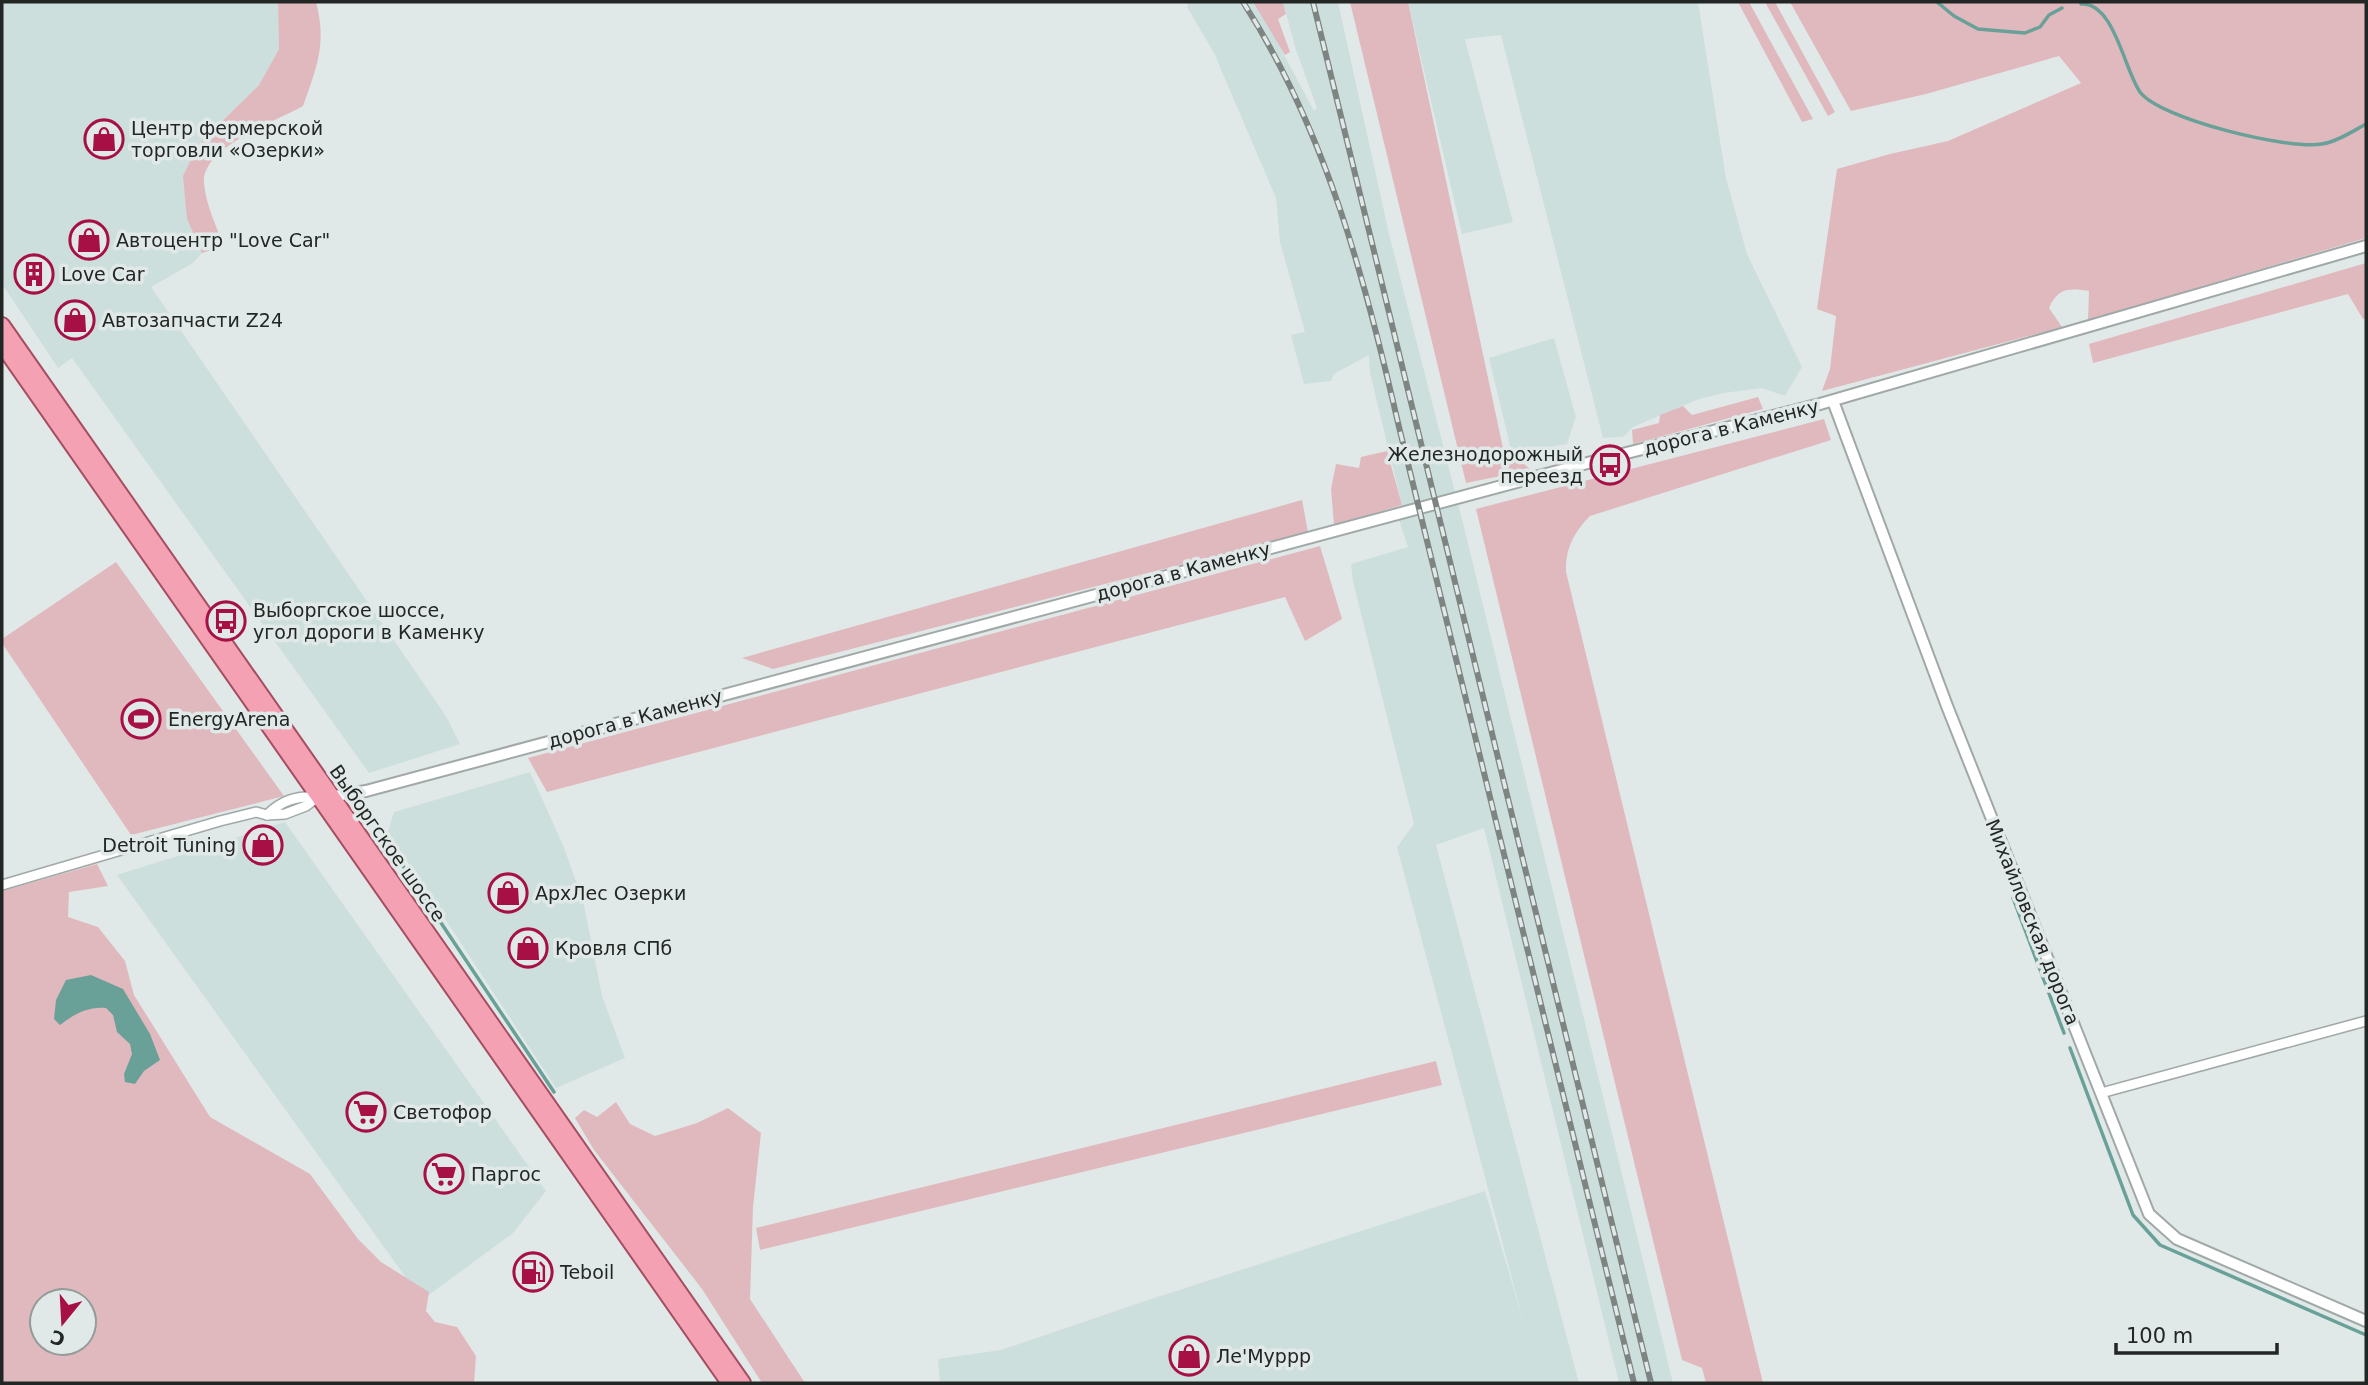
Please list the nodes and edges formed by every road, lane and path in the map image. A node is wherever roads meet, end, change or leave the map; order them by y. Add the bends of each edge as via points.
1 (2366, 246) edge
2 (2, 326) edge
3 (2, 345) edge
4 (1833, 401) junction
5 (325, 797) junction
6 (2, 885) edge
7 (2366, 1021) edge
8 (2101, 1093) junction
9 (2366, 1321) edge
10 (729, 1383) edge
11 (743, 1383) edge

1 - 4 street, дорога в Каменку
2 - 5 main road, Выборгское шоссе
3 - 5 main road, Выборгское шоссе
4 - 5 street, дорога в Каменку via 366,791
4 - 8 street, Михайловская дорога
5 - 6 street, дорога в Каменку via 300,796 279,803 267,816 256,812 220,821
5 - 10 main road, Выборгское шоссе
5 - 11 main road, Выборгское шоссе
7 - 8 street
8 - 9 street, Михайловская дорога via 2149,1214 2162,1227 2177,1239

